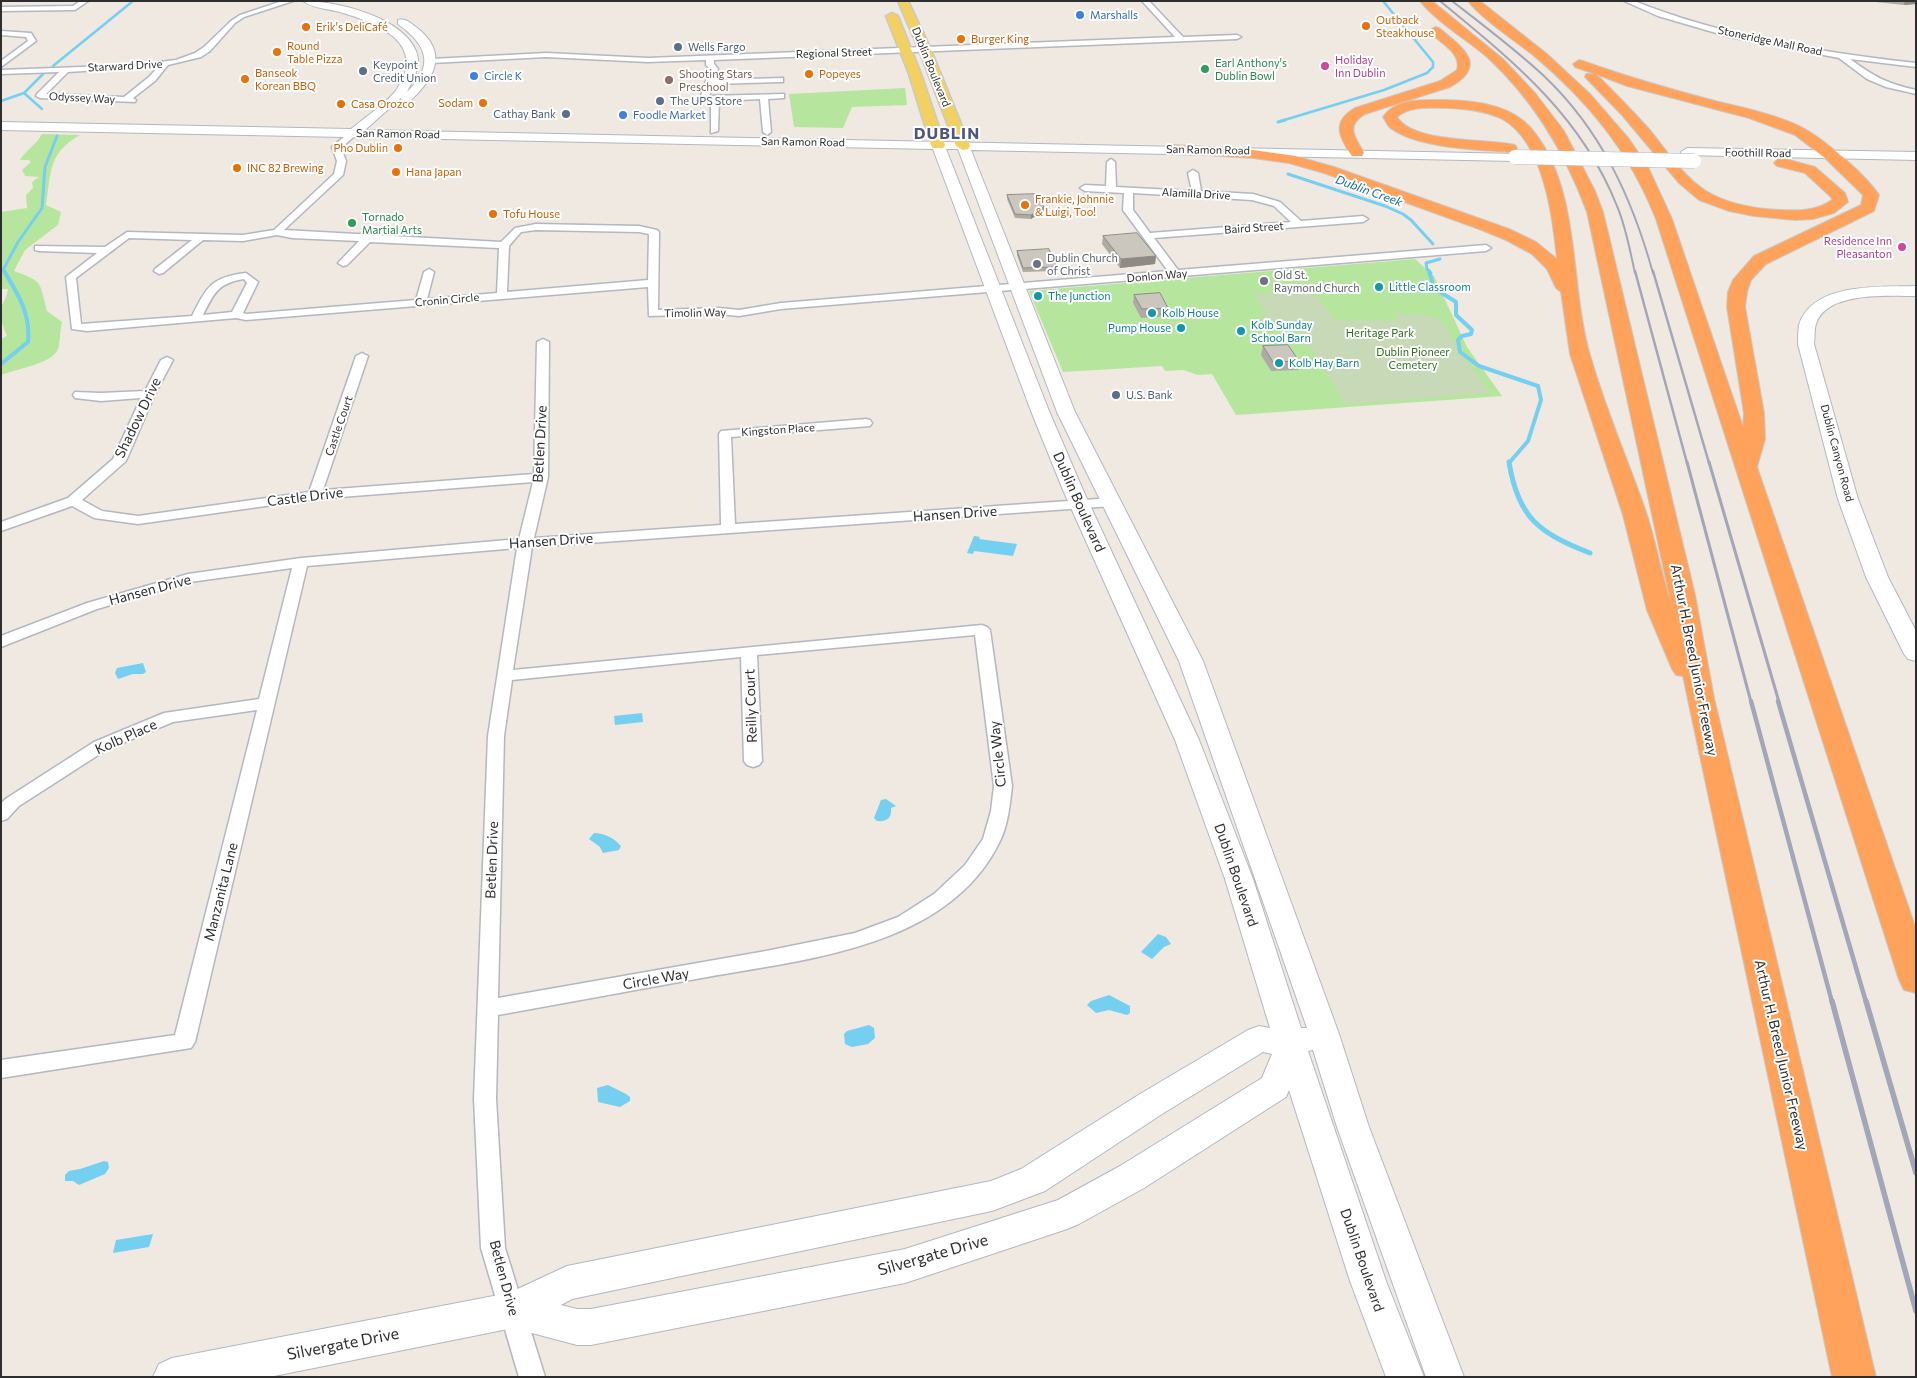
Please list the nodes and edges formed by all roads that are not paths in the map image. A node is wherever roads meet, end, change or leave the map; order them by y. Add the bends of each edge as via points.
1 (85, 1) edge
2 (290, 1) edge
3 (308, 1) edge
4 (337, 1) edge
5 (903, 1) edge
6 (1627, 1) edge
7 (1146, 2) edge
8 (1155, 2) edge
9 (1418, 4) edge
10 (1478, 5) edge
11 (889, 8) dead end
12 (1, 9) edge
13 (1426, 22) dead end
14 (385, 27) junction
15 (1, 33) edge
16 (418, 34) junction
17 (1237, 37) dead end
18 (1181, 39) junction
19 (1544, 42) dead end
20 (905, 50) junction
21 (925, 50) junction
22 (1808, 50) junction
23 (1565, 55) dead end
24 (710, 57) junction
25 (1865, 59) junction
26 (1877, 60) junction
27 (432, 61) junction
28 (165, 64) junction
29 (1579, 64) junction
30 (1, 65) edge
31 (1916, 65) edge
32 (1857, 66) junction
33 (66, 69) junction
34 (1, 72) edge
35 (780, 80) dead end
36 (710, 82) junction
37 (1916, 87) edge
38 (401, 92) junction
39 (1916, 92) edge
40 (764, 96) junction
41 (781, 96) dead end
42 (715, 98) junction
43 (1, 117) edge
44 (328, 123) junction
45 (1, 126) edge
46 (370, 127) junction
47 (714, 131) junction
48 (316, 132) junction
49 (767, 132) junction
50 (354, 133) junction
51 (936, 140) junction
52 (961, 141) junction
53 (1175, 149) junction
54 (1354, 149) junction
55 (338, 150) junction
56 (1512, 153) junction
57 (1602, 155) joint
58 (1916, 156) edge
59 (1690, 157) junction
60 (1835, 159) junction
61 (1111, 162) dead end
62 (1782, 163) junction
63 (1916, 166) edge
64 (1193, 173) dead end
65 (1085, 188) dead end
66 (1112, 189) junction
67 (1129, 190) junction
68 (1197, 194) junction
69 (1362, 219) dead end
70 (1299, 224) junction
71 (277, 232) junction
72 (1146, 236) junction
73 (201, 237) junction
74 (369, 238) junction
75 (504, 244) junction
76 (39, 248) dead end
77 (1486, 248) dead end
78 (106, 250) junction
79 (343, 263) dead end
80 (158, 271) dead end
81 (429, 272) dead end
82 (1175, 274) junction
83 (1916, 282) edge
84 (653, 283) junction
85 (1016, 287) junction
86 (994, 289) junction
87 (1877, 290) junction
88 (1916, 291) edge
89 (502, 295) junction
90 (1571, 298) junction
91 (421, 302) junction
92 (739, 312) joint
93 (236, 315) junction
94 (196, 318) junction
95 (543, 342) dead end
96 (362, 356) dead end
97 (167, 360) dead end
98 (1031, 387) junction
99 (149, 394) junction
100 (79, 395) dead end
101 (1066, 412) junction
102 (866, 423) dead end
103 (1746, 467) junction
104 (540, 477) junction
105 (315, 495) junction
106 (73, 501) junction
107 (1112, 502) junction
108 (1079, 504) junction
109 (1, 527) edge
110 (728, 529) junction
111 (525, 543) junction
112 (301, 562) junction
113 (1, 642) edge
114 (748, 651) junction
115 (1916, 654) edge
116 (504, 676) junction
117 (1700, 698) junction
118 (268, 703) junction
119 (753, 762) dead end
120 (1, 815) edge
121 (1916, 980) edge
122 (488, 1008) junction
123 (1308, 1039) junction
124 (1, 1069) edge
125 (512, 1310) junction
126 (172, 1377) edge
127 (532, 1377) edge
128 (1405, 1377) edge
129 (1445, 1377) edge
130 (1854, 1377) edge

1 - 12 street via 75,8
2 - 28 street, Starward Drive via 242,16 198,55
3 - 14 street via 365,16
4 - 16 street via 388,16
5 - 21 main road, Dublin Boulevard
6 - 22 street, Stoneridge Mall Road via 1695,24
7 - 8 street
7 - 18 street
9 - 117 highway, Arthur H. Breed Junior Freeway via 1498,62 1531,96 1561,137 1586,187 1595,212 1682,595
10 - 19 highway
10 - 103 highway via 1580,90 1609,122 1640,166 1664,219
11 - 20 main road, Dublin Boulevard
13 - 54 highway via 1459,52 1466,70 1445,84 1355,113 1345,124
14 - 16 street via 399,27
14 - 38 street via 404,39 412,50 410,78
15 - 30 street via 28,35 32,41
16 - 27 street via 425,40
17 - 18 street, Regional Street
18 - 21 street, Regional Street
20 - 21 street, Regional Street
20 - 24 street, Regional Street
20 - 51 main road, Dublin Boulevard
21 - 52 main road, Dublin Boulevard
22 - 25 street, Stoneridge Mall Road
22 - 32 street
23 - 29 highway
24 - 27 street, Regional Street via 648,60 546,55
24 - 36 street via 710,65 718,68
25 - 26 street, Stoneridge Mall Road
25 - 32 street
26 - 31 street, Stoneridge Mall Road
26 - 37 street via 1873,68 1878,73
27 - 46 street via 419,88
28 - 33 street, Starward Drive
28 - 33 street, Odyssey Way via 129,100 40,96
29 - 60 highway via 1632,83 1784,125 1805,135
29 - 62 highway via 1627,112 1694,191 1706,198 1740,209 1779,214 1812,214 1835,208 1840,202 1833,188 1810,170
32 - 39 street via 1874,79
33 - 34 street, Starward Drive
35 - 36 street
36 - 42 street via 704,99
38 - 44 street via 388,95 368,112 350,120
38 - 46 street
40 - 41 street
40 - 42 street
40 - 49 street
42 - 47 street
43 - 44 street, San Ramon Road
44 - 46 street, San Ramon Road
45 - 48 street, San Ramon Road
46 - 47 street, San Ramon Road
46 - 50 street, San Ramon Road
46 - 51 street, San Ramon Road
46 - 55 street
47 - 49 street, San Ramon Road
48 - 50 street, San Ramon Road
48 - 55 street via 333,138 332,144
49 - 51 street, San Ramon Road
50 - 55 street
51 - 52 street, San Ramon Road
51 - 86 street, Dublin Boulevard
52 - 53 street, San Ramon Road
52 - 54 street, San Ramon Road
52 - 85 street, Dublin Boulevard
53 - 54 street, San Ramon Road
53 - 90 highway via 1262,155 1296,161 1509,234 1542,254 1553,265
54 - 56 street, San Ramon Road
55 - 71 street via 342,165 338,175
56 - 57 street, San Ramon Road, bridge
56 - 90 highway via 1408,133 1391,123 1390,117 1400,108 1441,104 1484,109 1518,123 1538,151 1554,187
57 - 59 street, Foothill Road, bridge
58 - 60 street, Foothill Road
59 - 60 street, Foothill Road
59 - 62 street, Foothill Road
60 - 62 street, Foothill Road
60 - 63 street, Foothill Road
60 - 103 highway via 1871,195 1868,208 1760,260 1738,284 1736,307 1755,427
61 - 66 street
64 - 68 street
65 - 66 street, Alamilla Drive
66 - 67 street, Alamilla Drive
67 - 68 street, Alamilla Drive
67 - 72 street via 1128,210
68 - 70 street, Alamilla Drive via 1268,200
69 - 70 street, Baird Street
70 - 72 street, Baird Street
71 - 73 street, Cronin Circle via 243,238
71 - 74 street, Cronin Circle
72 - 82 street
73 - 78 street, Cronin Circle via 126,235
73 - 80 street
74 - 75 street, Cronin Circle
74 - 79 street
75 - 84 street via 518,230 536,227 654,232
75 - 89 street
76 - 78 street
77 - 82 street, Donlon Way
78 - 94 street, Cronin Circle via 71,277 76,327
81 - 91 street
82 - 85 street, Donlon Way
83 - 87 street, Dublin Canyon Road
84 - 89 street, Cronin Circle
84 - 92 street, Timolin Way via 653,314
85 - 86 street, Donlon Way
85 - 101 street, Dublin Boulevard
86 - 92 street, Donlon Way
86 - 98 street, Dublin Boulevard
87 - 88 street, Dublin Canyon Road
87 - 115 street, Dublin Canyon Road via 1825,303 1808,320 1806,344 1848,499 1877,577
89 - 91 street, Cronin Circle
90 - 117 highway via 1580,353 1636,517 1659,608
91 - 93 street, Cronin Circle via 246,317
93 - 94 street, Cronin Circle
93 - 94 street via 253,282 246,276 228,277 214,284
95 - 104 street, Betlen Drive
96 - 105 street, Castle Court
97 - 99 street, Shadow Drive
98 - 101 street, Dublin Boulevard via 1044,391 1054,411
98 - 108 street, Dublin Boulevard
99 - 100 street
99 - 106 street, Shadow Drive via 118,461
101 - 107 street, Dublin Boulevard
102 - 110 street, Kingston Place via 725,434
103 - 121 highway
104 - 105 street, Castle Drive
104 - 111 street, Betlen Drive
105 - 106 street, Castle Drive via 138,520 99,515
106 - 109 street, Shadow Drive
107 - 108 street, Hansen Drive
107 - 123 street, Dublin Boulevard via 1190,662
108 - 110 street, Hansen Drive
108 - 123 street, Dublin Boulevard via 1187,740 1239,879
110 - 111 street, Hansen Drive
111 - 112 street, Hansen Drive
111 - 116 street, Betlen Drive
112 - 113 street, Hansen Drive via 188,578 92,606
112 - 118 street, Manzanita Lane
114 - 116 street, Circle Way
114 - 119 street, Reilly Court
114 - 122 street, Circle Way via 982,630 1003,786 992,840 972,870 941,899 905,922 857,940
116 - 122 street, Betlen Drive via 496,736
117 - 130 highway, Arthur H. Breed Junior Freeway
118 - 120 street, Kolb Place via 170,717 109,743 49,778 13,802
118 - 124 street, Manzanita Lane via 184,1042
122 - 125 street, Betlen Drive via 485,1099 493,1248
123 - 125 street, Silvergate Drive via 1259,1039 1034,1180 992,1196 566,1283
123 - 125 street, Silvergate Drive via 1275,1086 1132,1177 1067,1213 906,1266 591,1327 577,1327
123 - 128 street, Dublin Boulevard via 1365,1272
123 - 129 street, Dublin Boulevard via 1353,1127
125 - 126 street, Silvergate Drive
125 - 127 street, Betlen Drive

